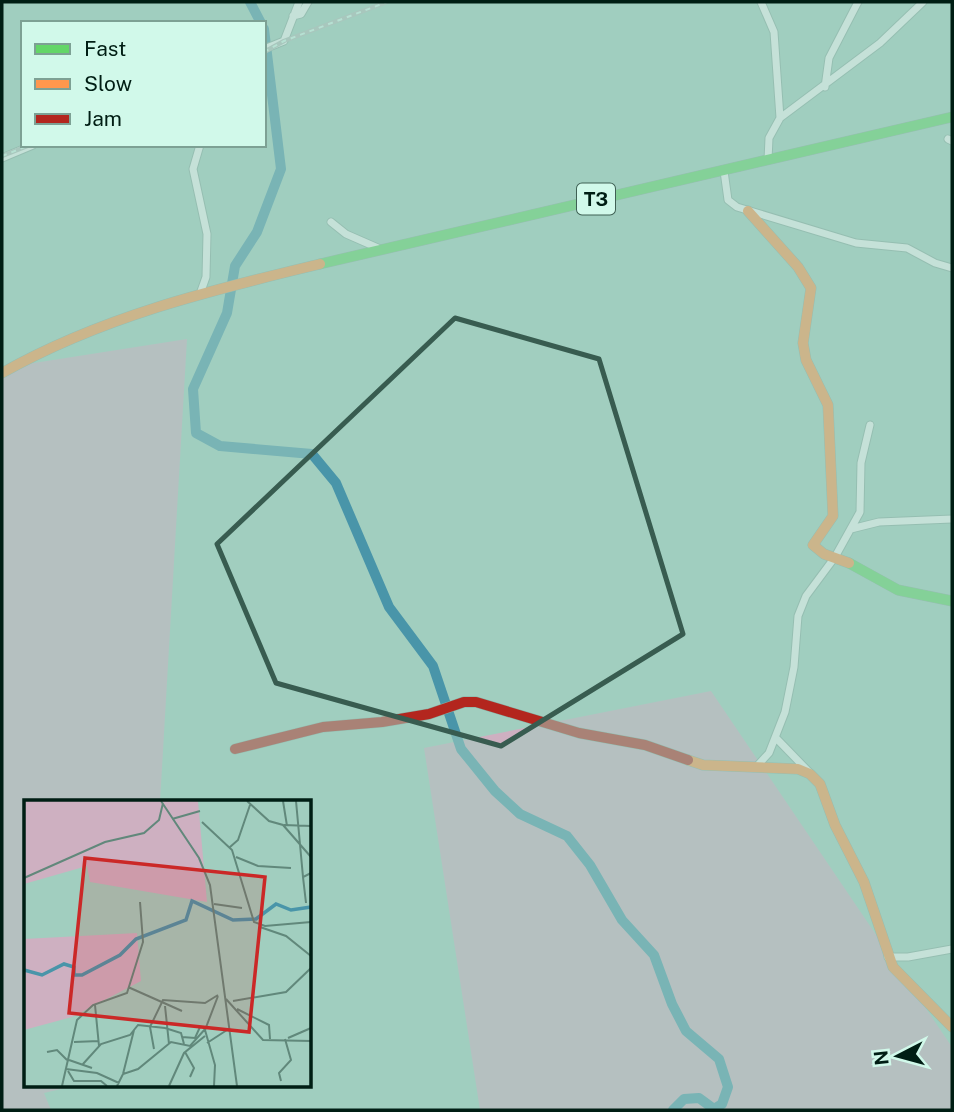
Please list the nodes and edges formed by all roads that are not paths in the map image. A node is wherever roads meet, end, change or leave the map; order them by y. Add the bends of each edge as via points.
1 (299, 2) edge
2 (308, 2) edge
3 (761, 2) edge
4 (858, 2) edge
5 (923, 2) edge
6 (293, 16) junction
7 (266, 48) edge
8 (825, 87) junction
9 (952, 117) edge
10 (780, 118) junction
11 (28, 147) edge
12 (199, 147) edge
13 (2, 158) edge
14 (768, 160) junction
15 (724, 171) junction
16 (748, 211) junction
17 (331, 222) dead end
18 (386, 247) junction
19 (952, 268) edge
20 (200, 294) junction
21 (2, 373) edge
22 (870, 425) dead end
23 (952, 519) edge
24 (851, 529) junction
25 (835, 556) junction
26 (952, 601) edge
27 (776, 738) junction
28 (235, 749) dead end
29 (757, 766) junction
30 (810, 774) junction
31 (952, 949) edge
32 (888, 957) junction
33 (952, 1027) edge

1 - 6 street
2 - 6 street via 302,13
3 - 10 street via 774,32
4 - 8 street via 829,58
5 - 8 street via 887,38
6 - 7 street via 284,41
8 - 10 street
9 - 14 main road, T3
10 - 14 street via 769,138
11 - 13 street
12 - 20 street via 193,169 205,215 207,263
14 - 15 main road, T3
15 - 16 street via 728,200
15 - 18 main road, T3
16 - 19 street via 856,243 908,248
16 - 25 main road via 811,288 802,339 829,412 827,475 833,516 813,545
17 - 18 street via 363,242
18 - 20 main road, T3 via 240,280
20 - 21 main road, T3 via 84,330
22 - 24 street via 861,463 862,502
23 - 24 street via 879,522
24 - 25 street
25 - 26 main road via 898,590
25 - 27 street via 797,616 794,667
27 - 29 street
27 - 30 street
28 - 29 main road via 323,727 382,722 477,702 579,733 645,745 703,765
29 - 30 main road
30 - 32 main road via 820,784 864,882
31 - 32 street
32 - 33 main road

